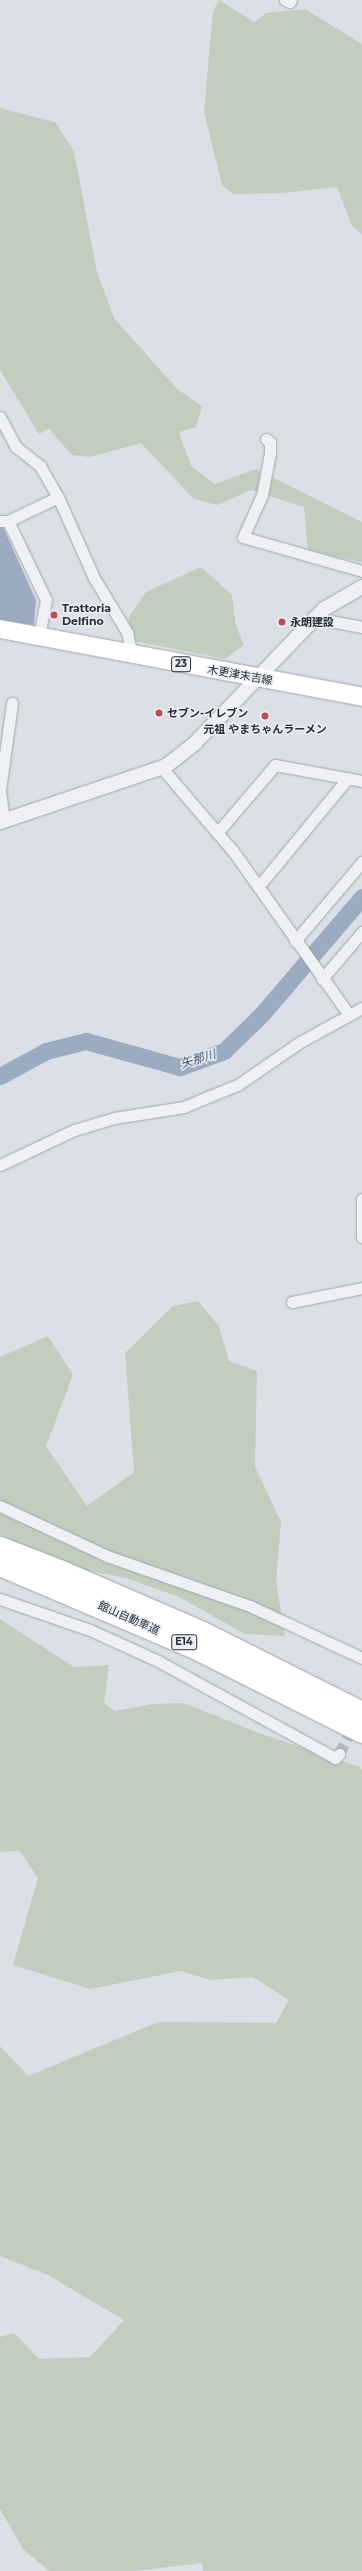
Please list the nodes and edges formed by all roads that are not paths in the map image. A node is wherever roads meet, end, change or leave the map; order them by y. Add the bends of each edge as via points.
1 (286, 0) edge
2 (291, 0) edge
3 (0, 417) edge
4 (266, 439) dead end
5 (58, 497) junction
6 (4, 521) edge
7 (362, 571) edge
8 (362, 587) edge
9 (314, 618) junction
10 (362, 627) edge
11 (0, 629) edge
12 (39, 637) junction
13 (0, 642) edge
14 (132, 655) junction
15 (251, 683) junction
16 (362, 697) edge
17 (12, 703) dead end
18 (362, 709) edge
19 (5, 719) edge
20 (2, 753) edge
21 (162, 768) junction
22 (348, 778) junction
23 (362, 781) edge
24 (0, 787) edge
25 (2, 821) edge
26 (217, 833) junction
27 (362, 862) edge
28 (258, 887) junction
29 (362, 932) edge
30 (297, 943) junction
31 (320, 976) junction
32 (362, 1008) edge
33 (349, 1015) junction
34 (0, 1165) edge
35 (362, 1199) edge
36 (362, 1237) edge
37 (362, 1288) edge
38 (292, 1302) dead end
39 (0, 1506) edge
40 (0, 1547) edge
41 (0, 1565) edge
42 (0, 1599) edge
43 (362, 1658) edge
44 (362, 1712) edge
45 (362, 1732) edge
46 (339, 1754) dead end

1 - 2 street
3 - 5 street via 16,447 40,466
4 - 7 street via 270,442 270,453 262,495 243,537
5 - 6 street
5 - 14 street via 94,578 126,632
6 - 12 street via 46,600
8 - 9 street via 337,600
9 - 10 street
9 - 15 street
11 - 12 main road, 木更津末吉線 / 23
12 - 14 main road, 木更津末吉線 / 23
13 - 15 main road, 木更津末吉線 / 23
14 - 15 main road, 木更津末吉線 / 23
15 - 16 main road, 木更津末吉線 / 23
15 - 18 main road, 木更津末吉線 / 23
15 - 21 street via 195,743
17 - 19 street
19 - 20 street
20 - 24 street
21 - 25 street
21 - 26 street
22 - 23 street
22 - 26 street via 275,765
22 - 28 street
24 - 25 street
26 - 28 street
27 - 30 street
28 - 30 street
29 - 31 street
30 - 31 street
31 - 33 street
32 - 33 street
33 - 34 street via 300,1042 239,1084 184,1106 114,1118 74,1130
35 - 36 street
37 - 38 street
39 - 43 street via 107,1556 244,1603
40 - 44 highway, 館山自動車道 / E14 via 202,1632
41 - 45 highway, 館山自動車道 / E14 via 196,1648
42 - 46 street via 90,1630 158,1661 334,1758

